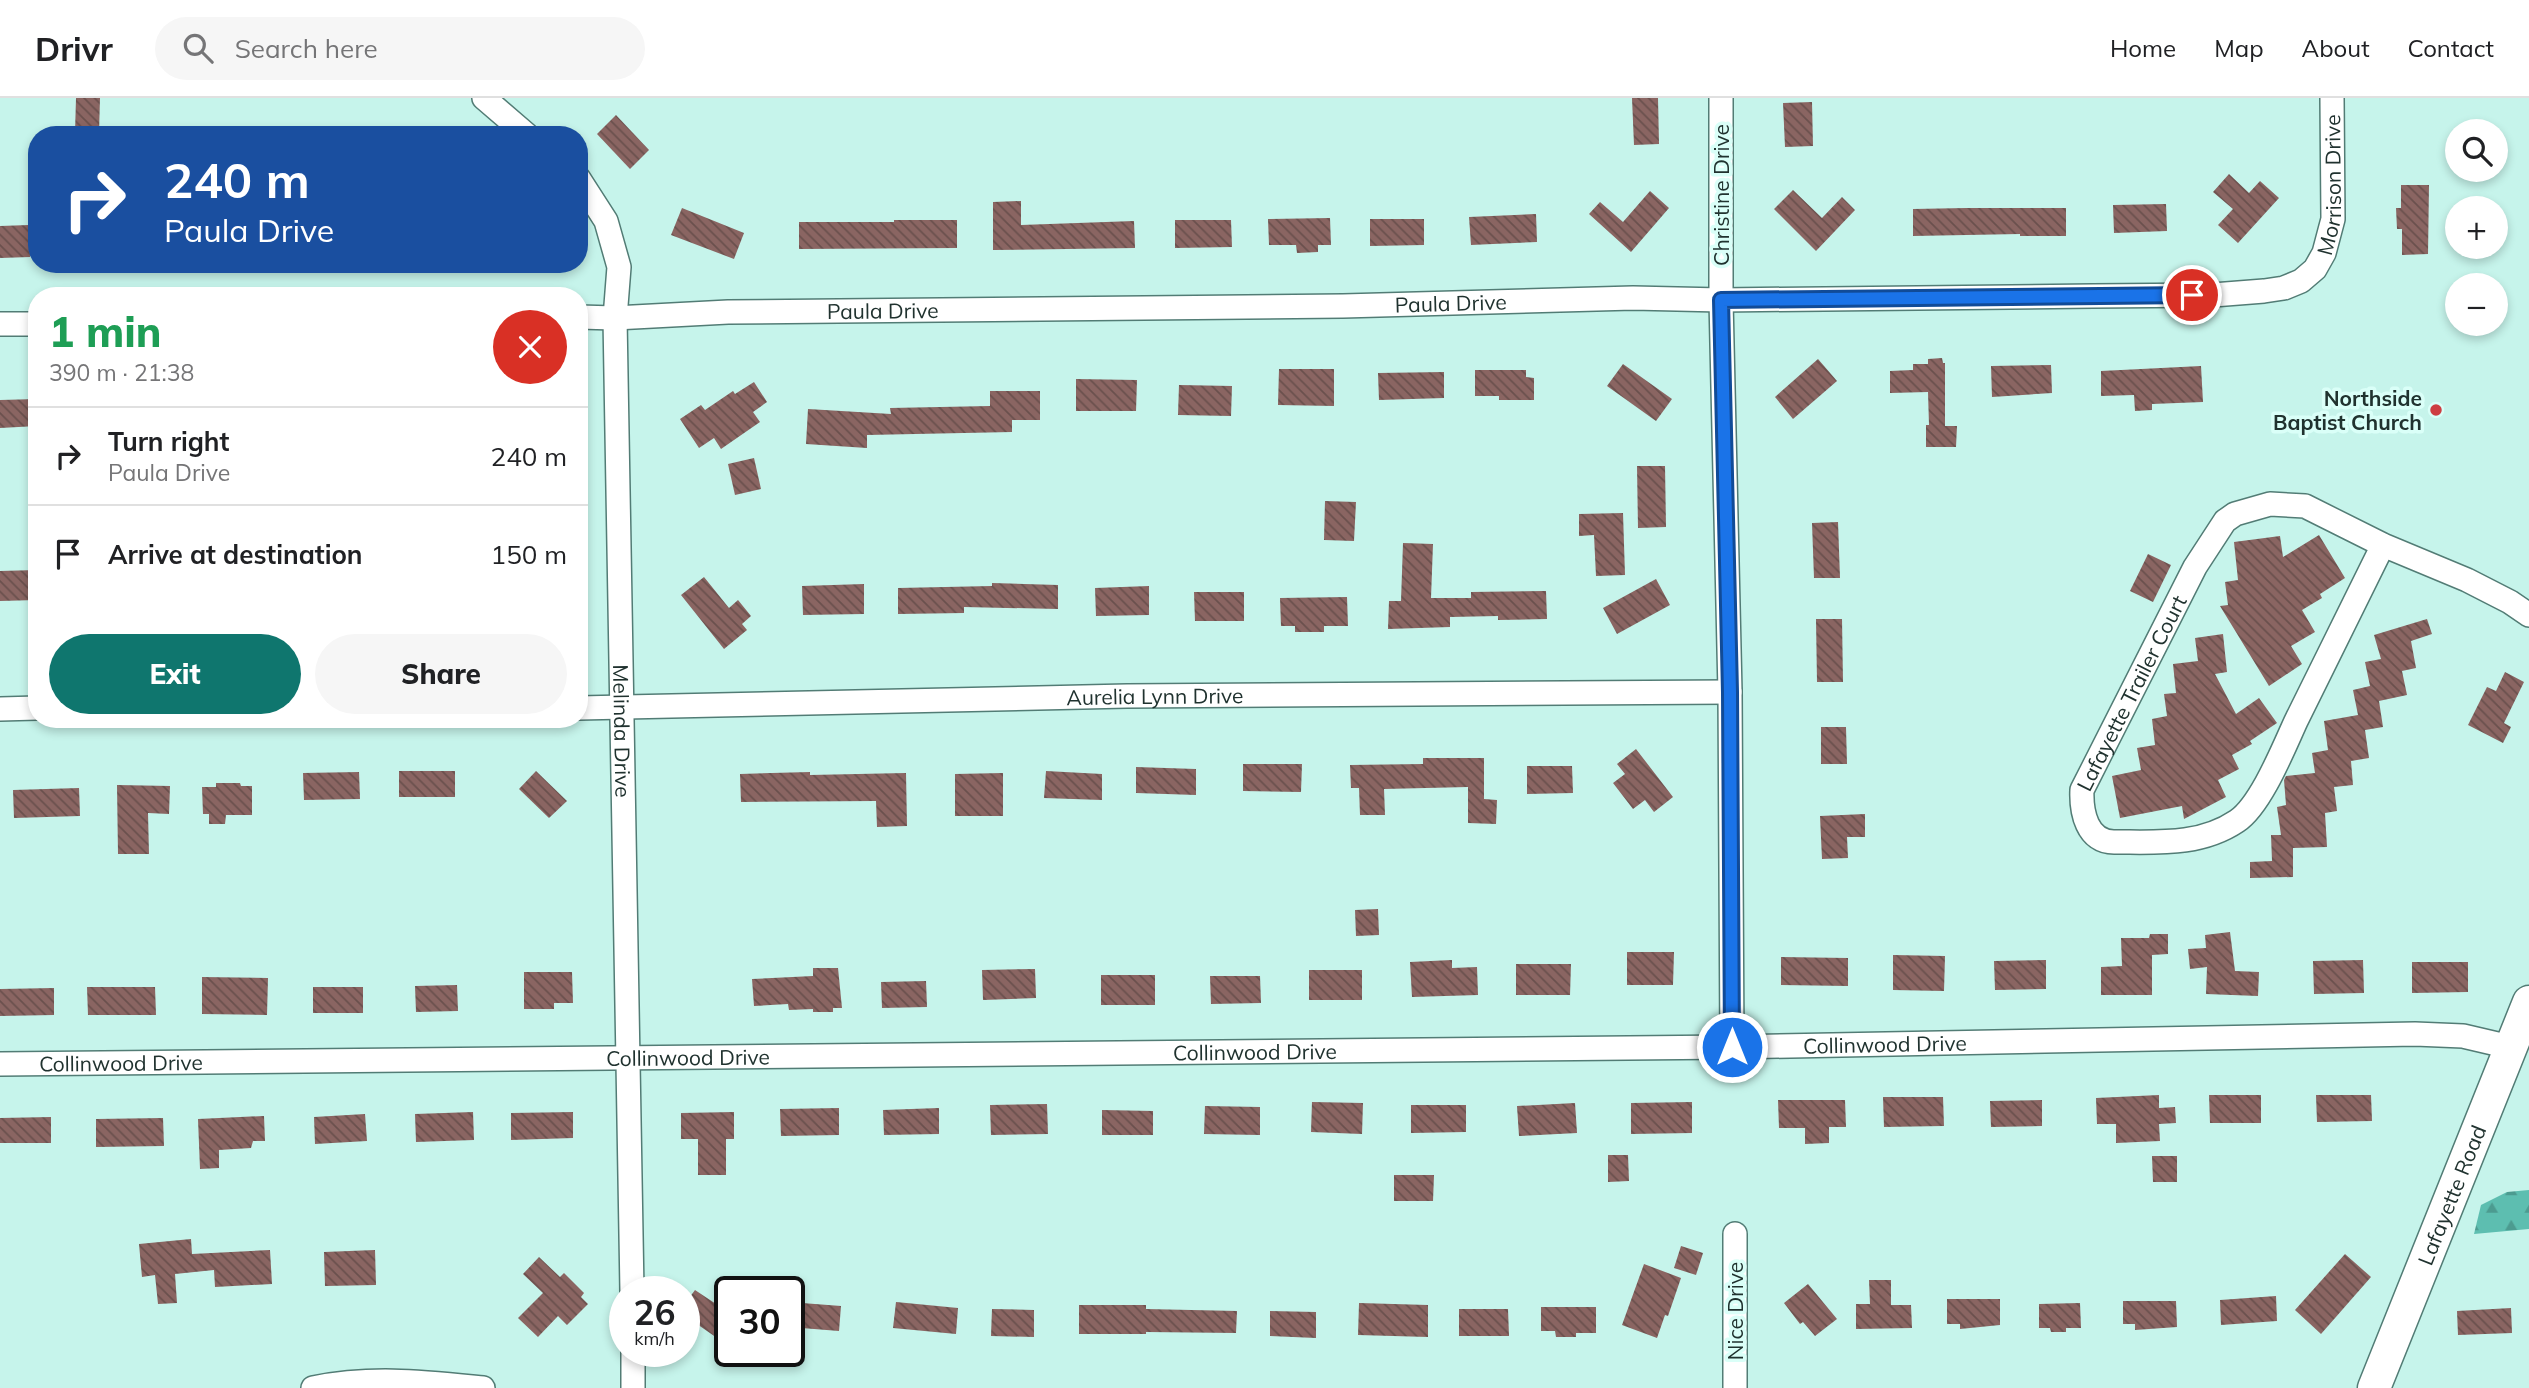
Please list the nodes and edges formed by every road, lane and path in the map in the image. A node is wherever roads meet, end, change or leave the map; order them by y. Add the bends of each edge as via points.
1 (484, 98) edge
2 (1721, 98) edge
3 (2332, 98) edge
4 (517, 126) edge
5 (588, 193) edge
6 (2315, 269) joint
7 (1721, 300) junction
8 (588, 317) edge
9 (615, 317) junction
10 (0, 324) edge
11 (28, 324) edge
12 (2383, 545) junction
13 (2529, 615) edge
14 (1730, 692) junction
15 (28, 708) edge
16 (588, 708) edge
17 (0, 709) edge
18 (622, 709) junction
19 (2529, 1002) edge
20 (1732, 1047) junction
21 (2510, 1047) junction
22 (629, 1058) junction
23 (0, 1064) edge
24 (1735, 1234) dead end
25 (632, 1276) edge
26 (633, 1367) edge
27 (313, 1388) edge
28 (483, 1388) edge
29 (633, 1388) edge
30 (1735, 1388) edge
31 (2374, 1388) edge

1 - 4 street
2 - 7 street, Christine Drive
3 - 6 street, Morrison Drive via 2333,219
5 - 9 street, Melinda Drive via 606,221 618,267
6 - 7 street, Paula Drive via 2284,288 2213,295
7 - 9 street, Paula Drive
7 - 14 street, Christine Drive
8 - 9 street, Paula Drive
9 - 18 street, Melinda Drive
10 - 11 street
12 - 12 street, Lafayette Trailer Court via 2305,506 2270,504 2225,521 2195,567 2082,790 2085,821 2094,834 2107,842 2184,842 2239,820 2267,782
12 - 13 street, Lafayette Trailer Court via 2467,580
14 - 18 street, Aurelia Lynn Drive via 1138,695
14 - 20 street, Christine Drive
15 - 17 street
16 - 18 street, Aurelia Lynn Drive
18 - 22 street, Melinda Drive
19 - 21 main road, Lafayette Road
20 - 21 street, Collinwood Drive via 2407,1034 2463,1036
20 - 22 street, Collinwood Drive
21 - 31 main road, Lafayette Road
22 - 23 street, Collinwood Drive
22 - 25 street, Melinda Drive
24 - 30 street, Nice Drive
26 - 29 street
27 - 28 street via 346,1381 398,1380

